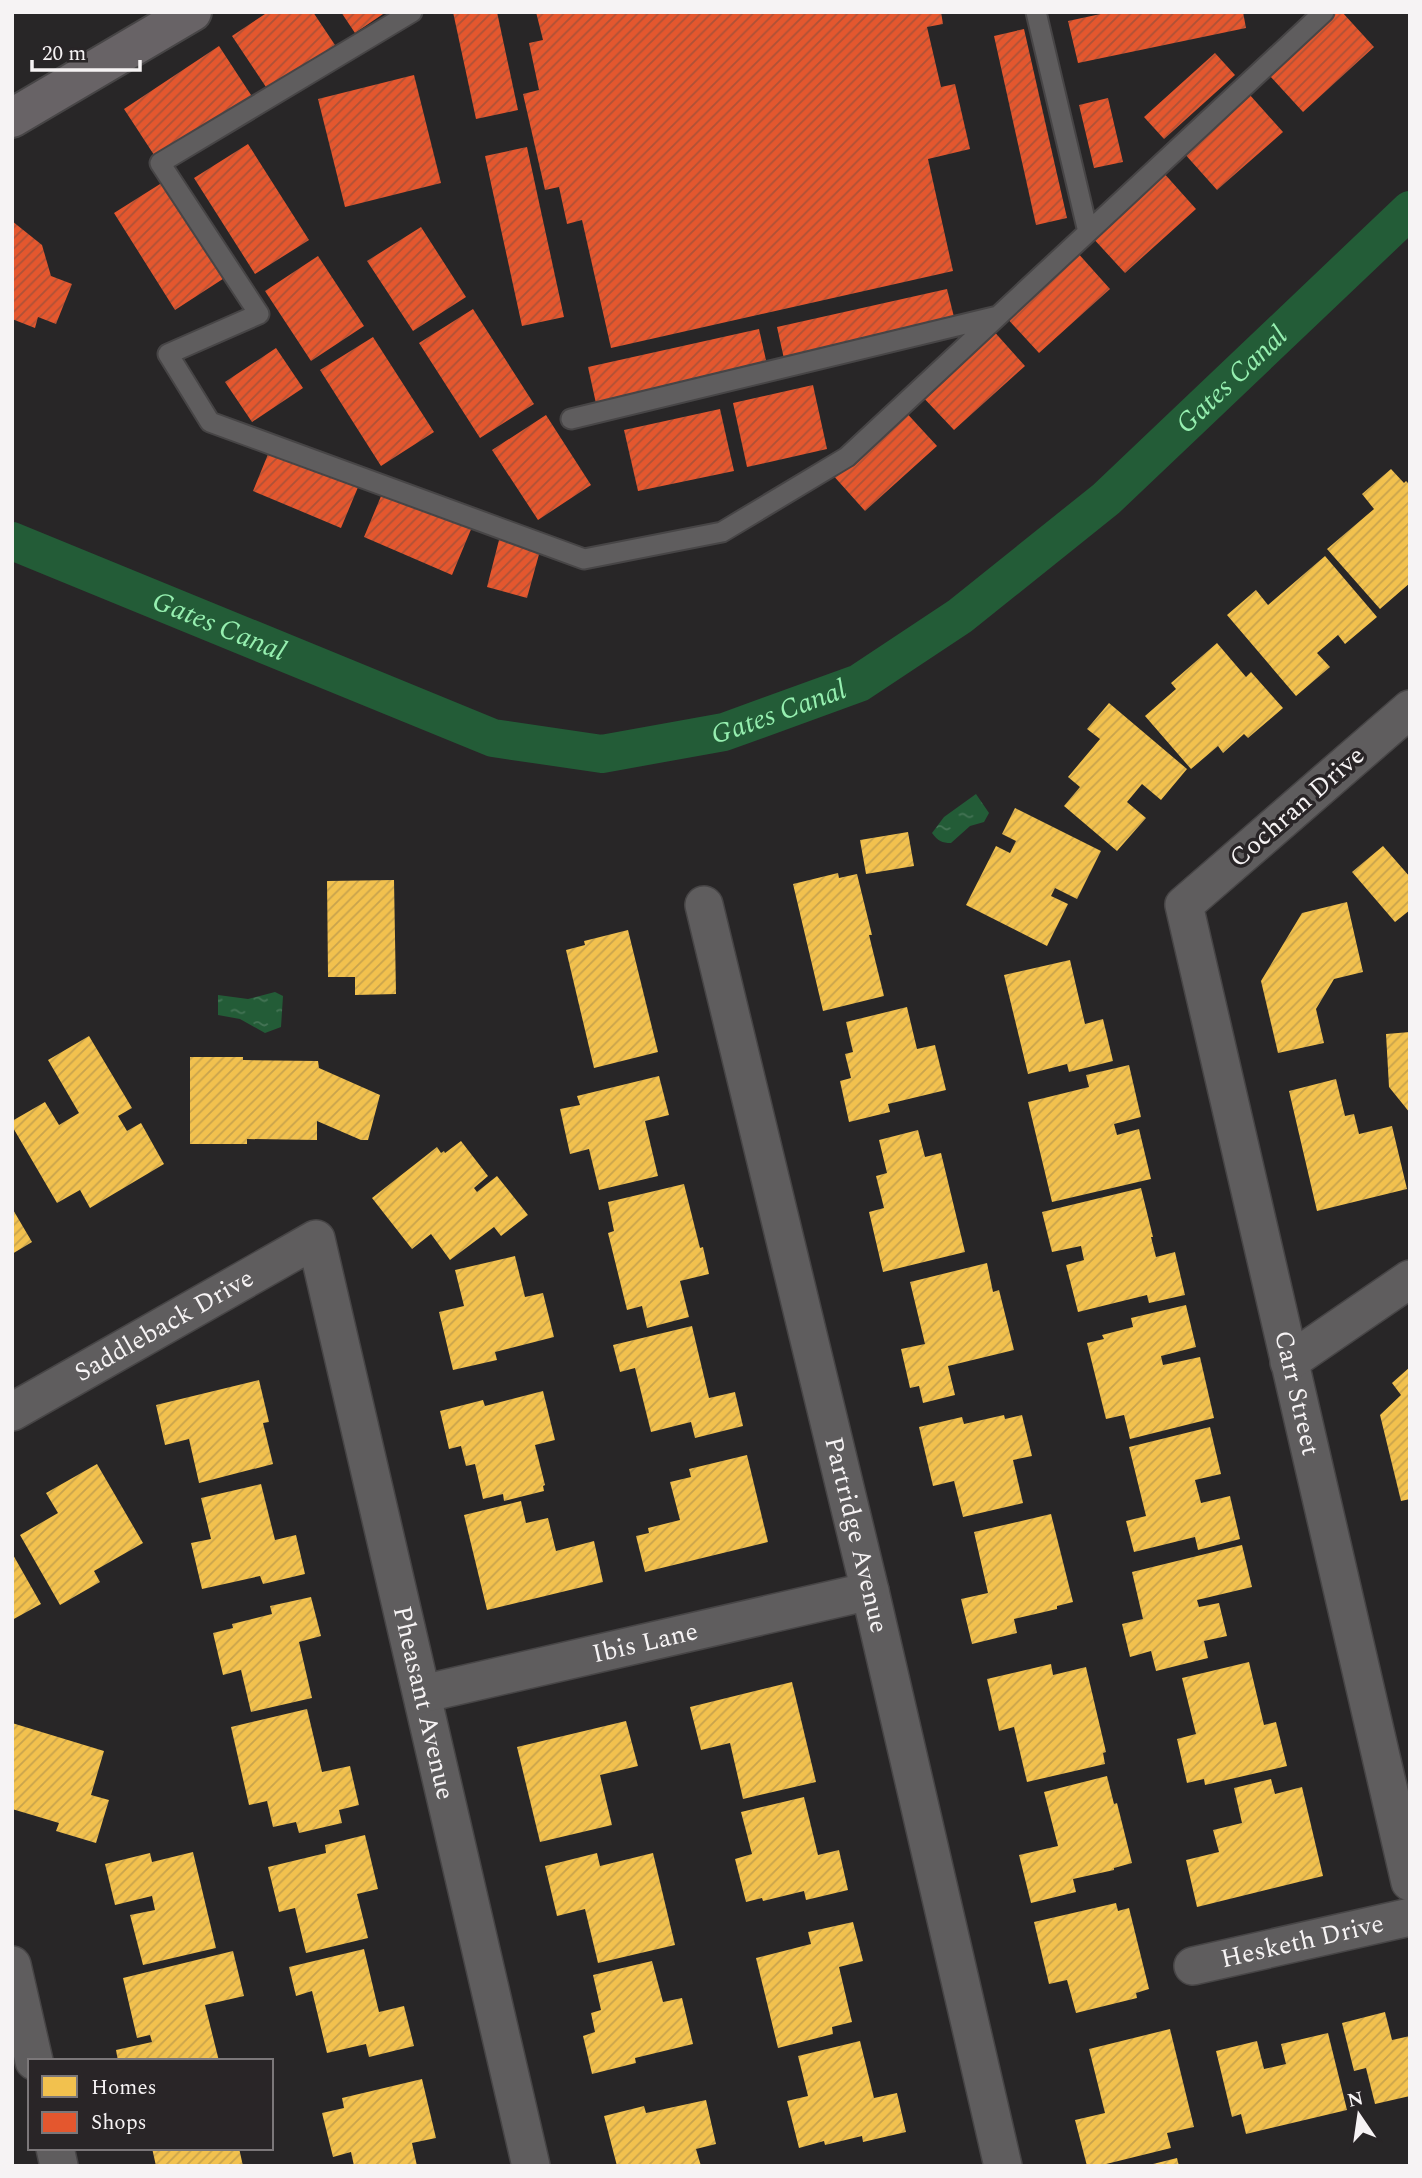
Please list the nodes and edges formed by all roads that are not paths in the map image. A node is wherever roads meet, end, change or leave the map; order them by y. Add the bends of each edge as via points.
1 (192, 12) edge
2 (412, 12) edge
3 (1036, 12) edge
4 (1324, 12) edge
5 (12, 118) edge
6 (1088, 232) junction
7 (999, 316) junction
8 (571, 419) dead end
9 (1410, 709) edge
10 (704, 905) dead end
11 (1184, 905) joint
12 (316, 1239) joint
13 (1410, 1279) edge
14 (1289, 1362) junction
15 (12, 1412) edge
16 (870, 1591) junction
17 (422, 1694) junction
18 (1410, 1882) edge
19 (1410, 1917) edge
20 (12, 1965) edge
21 (1193, 1966) dead end
22 (34, 2059) edge
23 (531, 2166) edge
24 (1003, 2166) edge

1 - 5 main road
2 - 7 lane via 160,163 259,314 168,354 210,422 584,559 722,532 847,457
3 - 6 lane
4 - 6 lane
6 - 7 lane
7 - 8 lane
9 - 11 street, Cochran Drive
10 - 16 street, Partridge Avenue
11 - 14 street, Carr Street
12 - 15 street, Saddleback Drive
12 - 17 street, Pheasant Avenue
13 - 14 street
14 - 18 street, Carr Street
16 - 17 street, Ibis Lane
16 - 24 street, Partridge Avenue
17 - 23 street, Pheasant Avenue
19 - 21 street, Hesketh Drive
20 - 22 street

